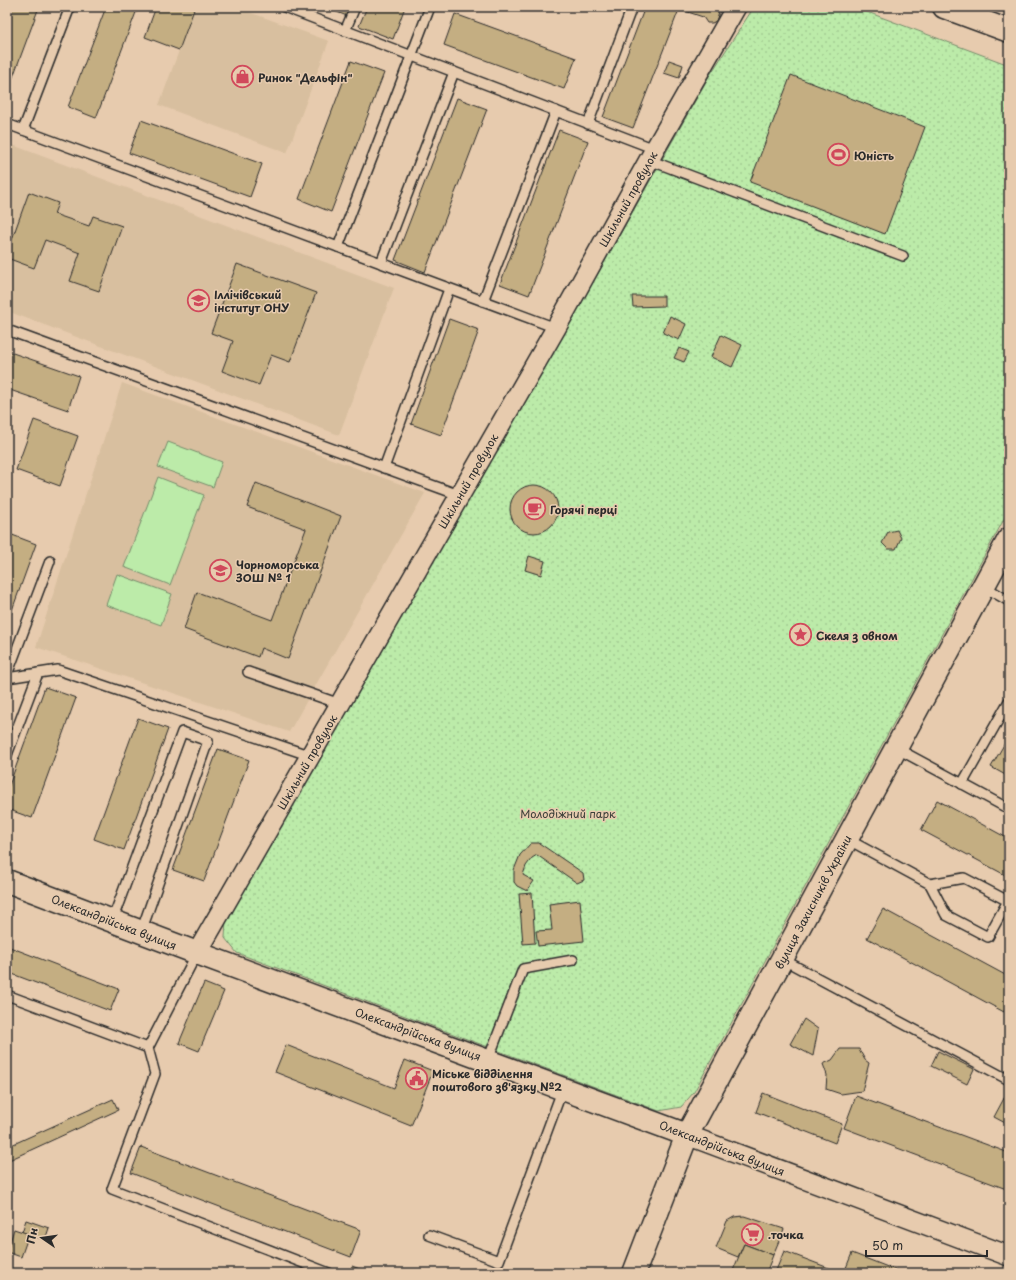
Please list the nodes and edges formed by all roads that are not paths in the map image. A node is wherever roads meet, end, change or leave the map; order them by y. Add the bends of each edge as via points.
1 (70, 7) edge
2 (284, 7) edge
3 (355, 7) edge
4 (430, 7) edge
5 (632, 7) edge
6 (736, 7) edge
7 (944, 7) edge
8 (1008, 28) edge
9 (346, 31) junction
10 (411, 56) junction
11 (454, 72) junction
12 (556, 111) junction
13 (7, 124) edge
14 (588, 124) junction
15 (24, 130) junction
16 (652, 154) junction
17 (338, 247) junction
18 (903, 256) dead end
19 (381, 263) junction
20 (449, 288) junction
21 (483, 301) junction
22 (556, 328) junction
23 (7, 330) edge
24 (384, 468) junction
25 (459, 495) junction
26 (1009, 539) edge
27 (50, 561) dead end
28 (983, 586) junction
29 (1009, 601) edge
30 (248, 672) dead end
31 (38, 673) junction
32 (7, 677) edge
33 (1009, 701) edge
34 (340, 704) junction
35 (896, 748) junction
36 (7, 755) edge
37 (311, 756) junction
38 (962, 784) junction
39 (1009, 809) edge
40 (847, 839) junction
41 (7, 881) edge
42 (930, 884) junction
43 (112, 921) junction
44 (141, 932) junction
45 (197, 953) junction
46 (782, 959) junction
47 (573, 960) dead end
48 (7, 994) edge
49 (148, 1048) junction
50 (488, 1060) junction
51 (1009, 1080) edge
52 (564, 1088) junction
53 (687, 1135) junction
54 (429, 1235) dead end
55 (1009, 1256) edge
56 (329, 1273) edge
57 (634, 1273) edge

1 - 15 lane
2 - 9 lane
3 - 9 lane
4 - 10 lane
5 - 14 lane
6 - 16 street, Шкільний провулок
7 - 8 main road
9 - 10 lane
10 - 11 lane
10 - 17 lane
11 - 12 lane
11 - 19 lane
12 - 14 lane
12 - 21 lane
13 - 15 lane
14 - 16 lane
15 - 17 lane
16 - 18 lane
16 - 22 street, Шкільний провулок
17 - 19 lane
19 - 20 lane
20 - 21 lane
20 - 24 lane
21 - 22 lane
22 - 25 street, Шкільний провулок
23 - 24 lane
24 - 25 lane
25 - 34 street, Шкільний провулок
26 - 28 main road, вулиця Захисників України
27 - 32 lane
28 - 29 lane
28 - 35 main road, вулиця Захисників України
30 - 34 lane
31 - 32 lane
31 - 36 lane
31 - 37 lane via 58,670
33 - 38 lane
34 - 37 street, Шкільний провулок
35 - 38 lane
35 - 40 main road, вулиця Захисників України
37 - 45 street, Шкільний провулок
38 - 39 lane
40 - 42 lane
40 - 46 main road, вулиця Захисників України
41 - 43 main road, Олександрійська вулиця
42 - 42 lane via 946,915 988,937 1008,901 964,878
43 - 44 main road, Олександрійська вулиця
43 - 44 lane via 182,732 208,742
44 - 45 main road, Олександрійська вулиця
45 - 49 lane
45 - 50 main road, Олександрійська вулиця
46 - 51 lane
46 - 53 main road, вулиця Захисників України
47 - 50 lane via 523,969
48 - 49 lane
49 - 56 lane via 155,1074 112,1189
50 - 52 main road, Олександрійська вулиця
52 - 53 main road, Олександрійська вулиця
52 - 54 lane via 499,1261
53 - 55 street, Олександрійська вулиця
53 - 57 main road, вулиця Захисників України

